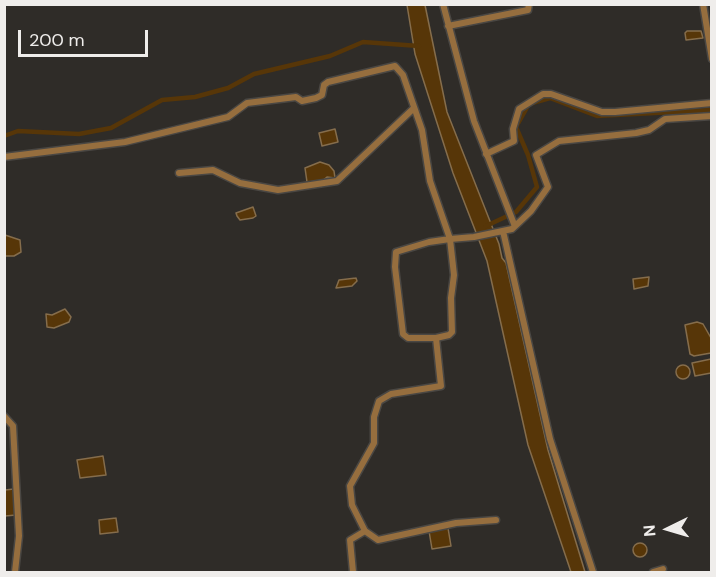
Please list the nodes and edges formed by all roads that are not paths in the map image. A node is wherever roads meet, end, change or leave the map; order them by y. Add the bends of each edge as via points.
1 (443, 4) edge
2 (529, 4) edge
3 (703, 4) edge
4 (448, 26) junction
5 (711, 59) edge
6 (711, 103) edge
7 (414, 108) junction
8 (711, 116) edge
9 (486, 154) junction
10 (4, 157) edge
11 (179, 173) dead end
12 (514, 222) junction
13 (500, 232) junction
14 (450, 239) junction
15 (436, 338) junction
16 (4, 416) edge
17 (496, 520) dead end
18 (365, 531) junction
19 (663, 569) dead end
20 (15, 573) edge
21 (353, 573) edge
22 (593, 573) edge
23 (653, 573) edge

1 - 4 street
2 - 4 street via 528,10
3 - 5 street
4 - 9 street
6 - 9 street via 602,112 543,94 519,109 514,141
7 - 10 street via 401,71 395,66 328,82 316,98 247,103 228,117 125,142
7 - 11 street via 337,181 278,190 240,183 213,170
7 - 14 street via 422,130 430,181
8 - 12 street via 664,119 649,130 636,133 559,141 536,155 548,187 531,211
9 - 12 street
12 - 13 street via 512,229
13 - 14 street
13 - 22 street via 550,439
14 - 15 street via 454,275 452,332
14 - 15 street via 403,249 395,257 404,335
15 - 18 street via 441,386 390,394 376,406 374,443 350,486 352,505
16 - 20 street via 13,426 19,536
17 - 18 street via 429,527 386,539 372,538
18 - 21 street via 351,540
19 - 23 street

